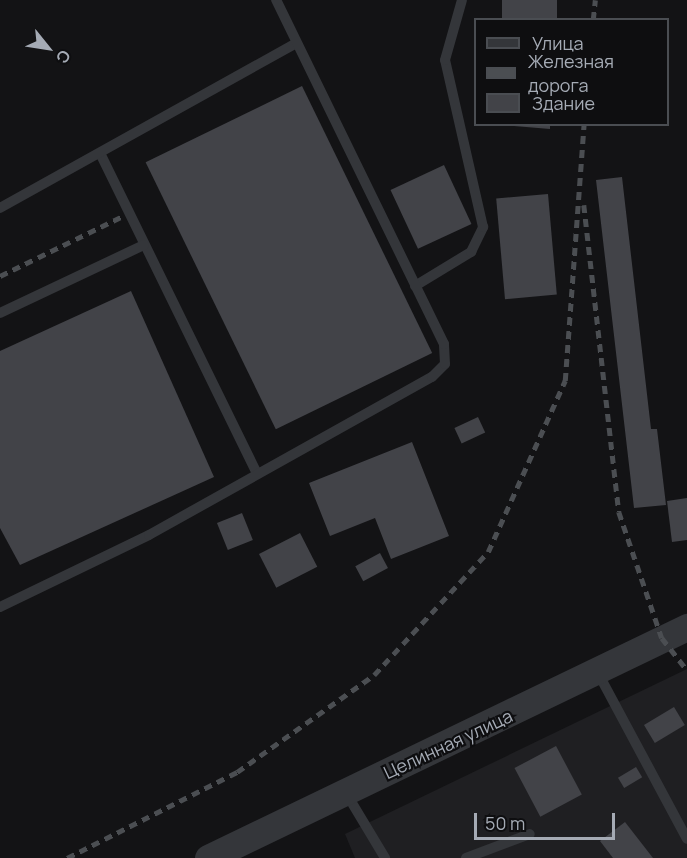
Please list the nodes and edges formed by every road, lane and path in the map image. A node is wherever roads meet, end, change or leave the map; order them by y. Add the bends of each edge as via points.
1 (276, 0) edge
2 (462, 0) edge
3 (295, 44) junction
4 (100, 153) junction
5 (0, 208) edge
6 (144, 245) junction
7 (415, 286) junction
8 (0, 313) edge
9 (257, 473) junction
10 (0, 607) edge
11 (687, 627) edge
12 (598, 673) junction
13 (346, 792) junction
14 (530, 834) dead end
15 (687, 839) edge
16 (208, 858) edge
17 (385, 858) edge
18 (466, 858) edge

1 - 3 lane
2 - 7 lane via 445,60 483,227 471,252
3 - 4 lane
3 - 7 lane
4 - 5 lane
4 - 6 lane
6 - 8 lane
6 - 9 lane
7 - 9 lane via 444,344 445,364 432,377
9 - 10 lane via 149,534
11 - 12 street, Целинная улица
12 - 13 street, Целинная улица
12 - 15 lane
13 - 16 street, Целинная улица
13 - 17 lane
14 - 18 lane

